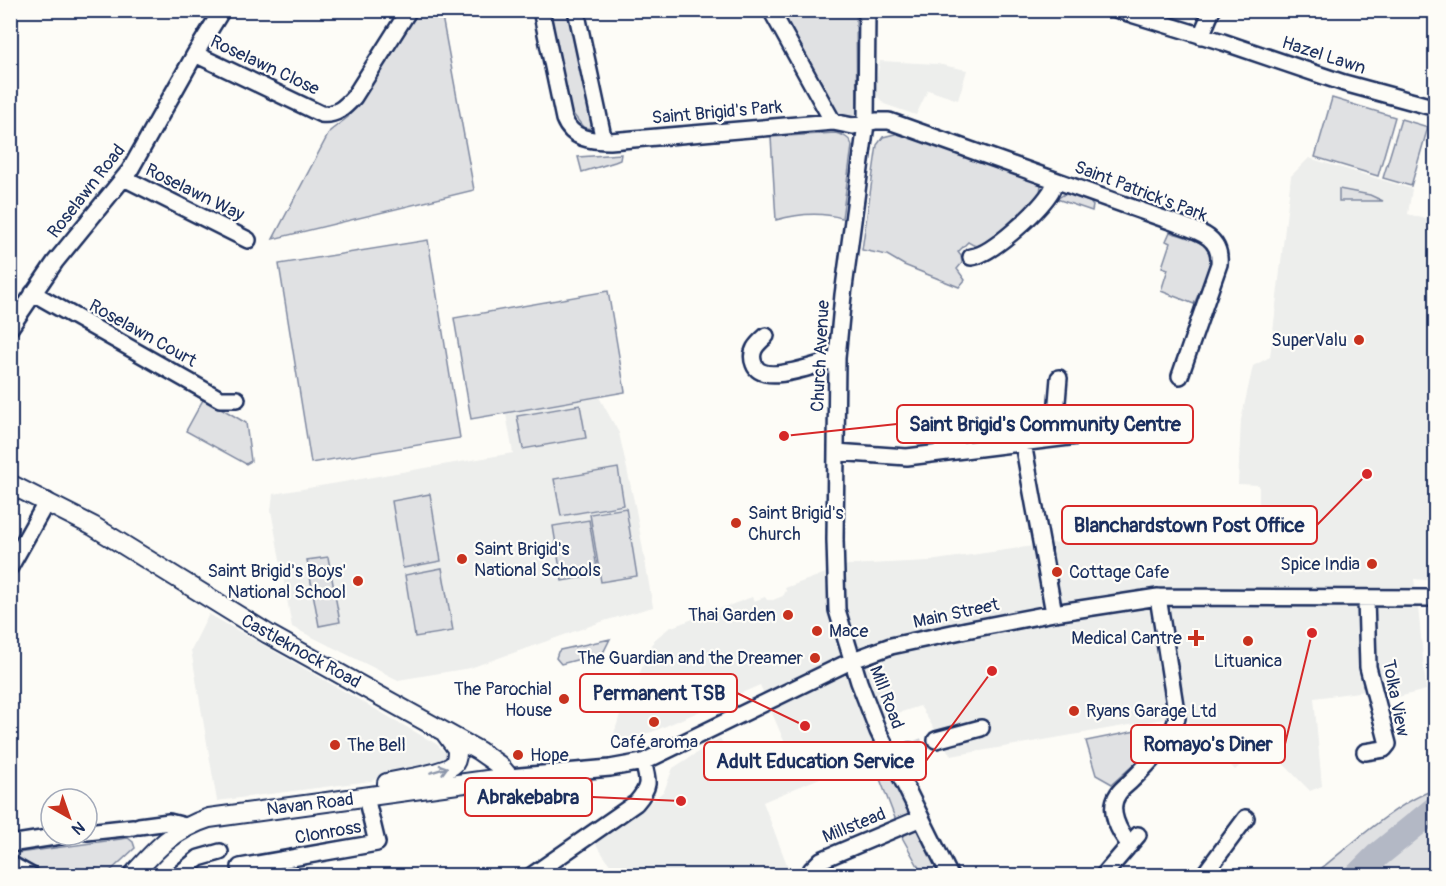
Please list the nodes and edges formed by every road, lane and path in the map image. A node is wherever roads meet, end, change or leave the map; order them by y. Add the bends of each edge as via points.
1 (222, 10) edge
2 (409, 10) edge
3 (541, 10) edge
4 (576, 10) edge
5 (771, 10) edge
6 (867, 10) edge
7 (1118, 10) edge
8 (1212, 10) edge
9 (1201, 36) junction
10 (195, 54) junction
11 (1436, 108) edge
12 (833, 122) junction
13 (866, 124) junction
14 (603, 141) junction
15 (124, 178) junction
16 (1055, 180) junction
17 (248, 240) dead end
18 (971, 257) dead end
19 (33, 293) junction
20 (10, 328) edge
21 (766, 336) dead end
22 (837, 359) junction
23 (1180, 376) dead end
24 (1059, 378) dead end
25 (237, 399) dead end
26 (1150, 428) dead end
27 (1054, 438) junction
28 (1023, 443) junction
29 (836, 452) junction
30 (10, 483) edge
31 (47, 501) junction
32 (10, 567) edge
33 (1158, 597) junction
34 (1366, 598) junction
35 (1436, 598) edge
36 (1054, 613) junction
37 (853, 660) junction
38 (438, 727) junction
39 (981, 728) dead end
40 (936, 740) tunnel mouth
41 (910, 751) tunnel mouth
42 (1365, 752) dead end
43 (892, 760) junction
44 (643, 762) junction
45 (508, 777) junction
46 (366, 797) junction
47 (921, 818) junction
48 (1246, 818) dead end
49 (185, 826) junction
50 (99, 831) edge
51 (39, 839) edge
52 (10, 844) edge
53 (220, 852) dead end
54 (10, 864) edge
55 (240, 867) dead end
56 (32, 876) edge
57 (132, 876) edge
58 (177, 876) edge
59 (531, 876) edge
60 (811, 876) edge
61 (950, 876) edge
62 (1103, 876) edge
63 (1203, 876) edge

1 - 10 street, Roselawn Road
2 - 10 street, Roselawn Close via 354,97 333,114 321,114
3 - 14 street, Saint Brigid's Park via 567,125 583,139
4 - 14 street
5 - 12 street
6 - 13 street
7 - 9 street, Hazel Lawn
8 - 9 street
9 - 11 street, Hazel Lawn via 1344,83
10 - 15 street, Roselawn Road
12 - 13 street, Saint Brigid's Park
12 - 14 street, Saint Brigid's Park
13 - 16 street, Saint Patrick's Park via 889,121
13 - 22 street, Church Avenue
15 - 17 street, Roselawn Way
15 - 19 street, Roselawn Road
16 - 18 street, Saint Patrick's Park via 1050,194 1028,217 991,250
16 - 23 street, Saint Patrick's Park via 1197,232 1217,245 1219,264
19 - 20 street, Roselawn Road
19 - 25 street, Roselawn Court via 220,399
21 - 22 street via 753,354 753,363 763,374 779,374
22 - 29 street, Church Avenue
24 - 27 street
26 - 27 street
27 - 28 street
28 - 29 street via 907,457
28 - 36 street
29 - 37 street, Church Avenue via 836,603
30 - 31 main road, Castleknock Road
31 - 32 street
31 - 38 main road, Castleknock Road via 268,634
33 - 34 street, Main Street
33 - 36 street, Main Street
33 - 62 street via 1177,718 1171,734 1151,760 1118,794 1114,804 1118,829 1134,840
34 - 35 street, Main Street
34 - 42 street, Tolka View via 1368,667 1388,744 1384,749
36 - 37 street, Main Street via 891,646
37 - 43 street, Mill Road via 862,692
37 - 44 street, Main Street
38 - 45 main road, Castleknock Road via 485,754
46 -> 38 main road, Castleknock Road via 386,783 453,765 457,749
39 - 40 street
41 - 43 street
43 - 47 street, Mill Road
44 - 45 street, Main Street
44 - 59 street via 647,787 636,803
45 - 46 main road, Navan Road
46 - 49 main road, Navan Road via 216,817
46 - 55 street, Clonross via 377,843
47 - 60 street, Millstead via 821,860 811,870
47 - 61 street, Mill Road
48 - 63 street
49 - 50 street via 169,822
49 - 57 main road, Navan Road
51 - 52 street
53 - 58 street via 199,858
54 - 56 street

